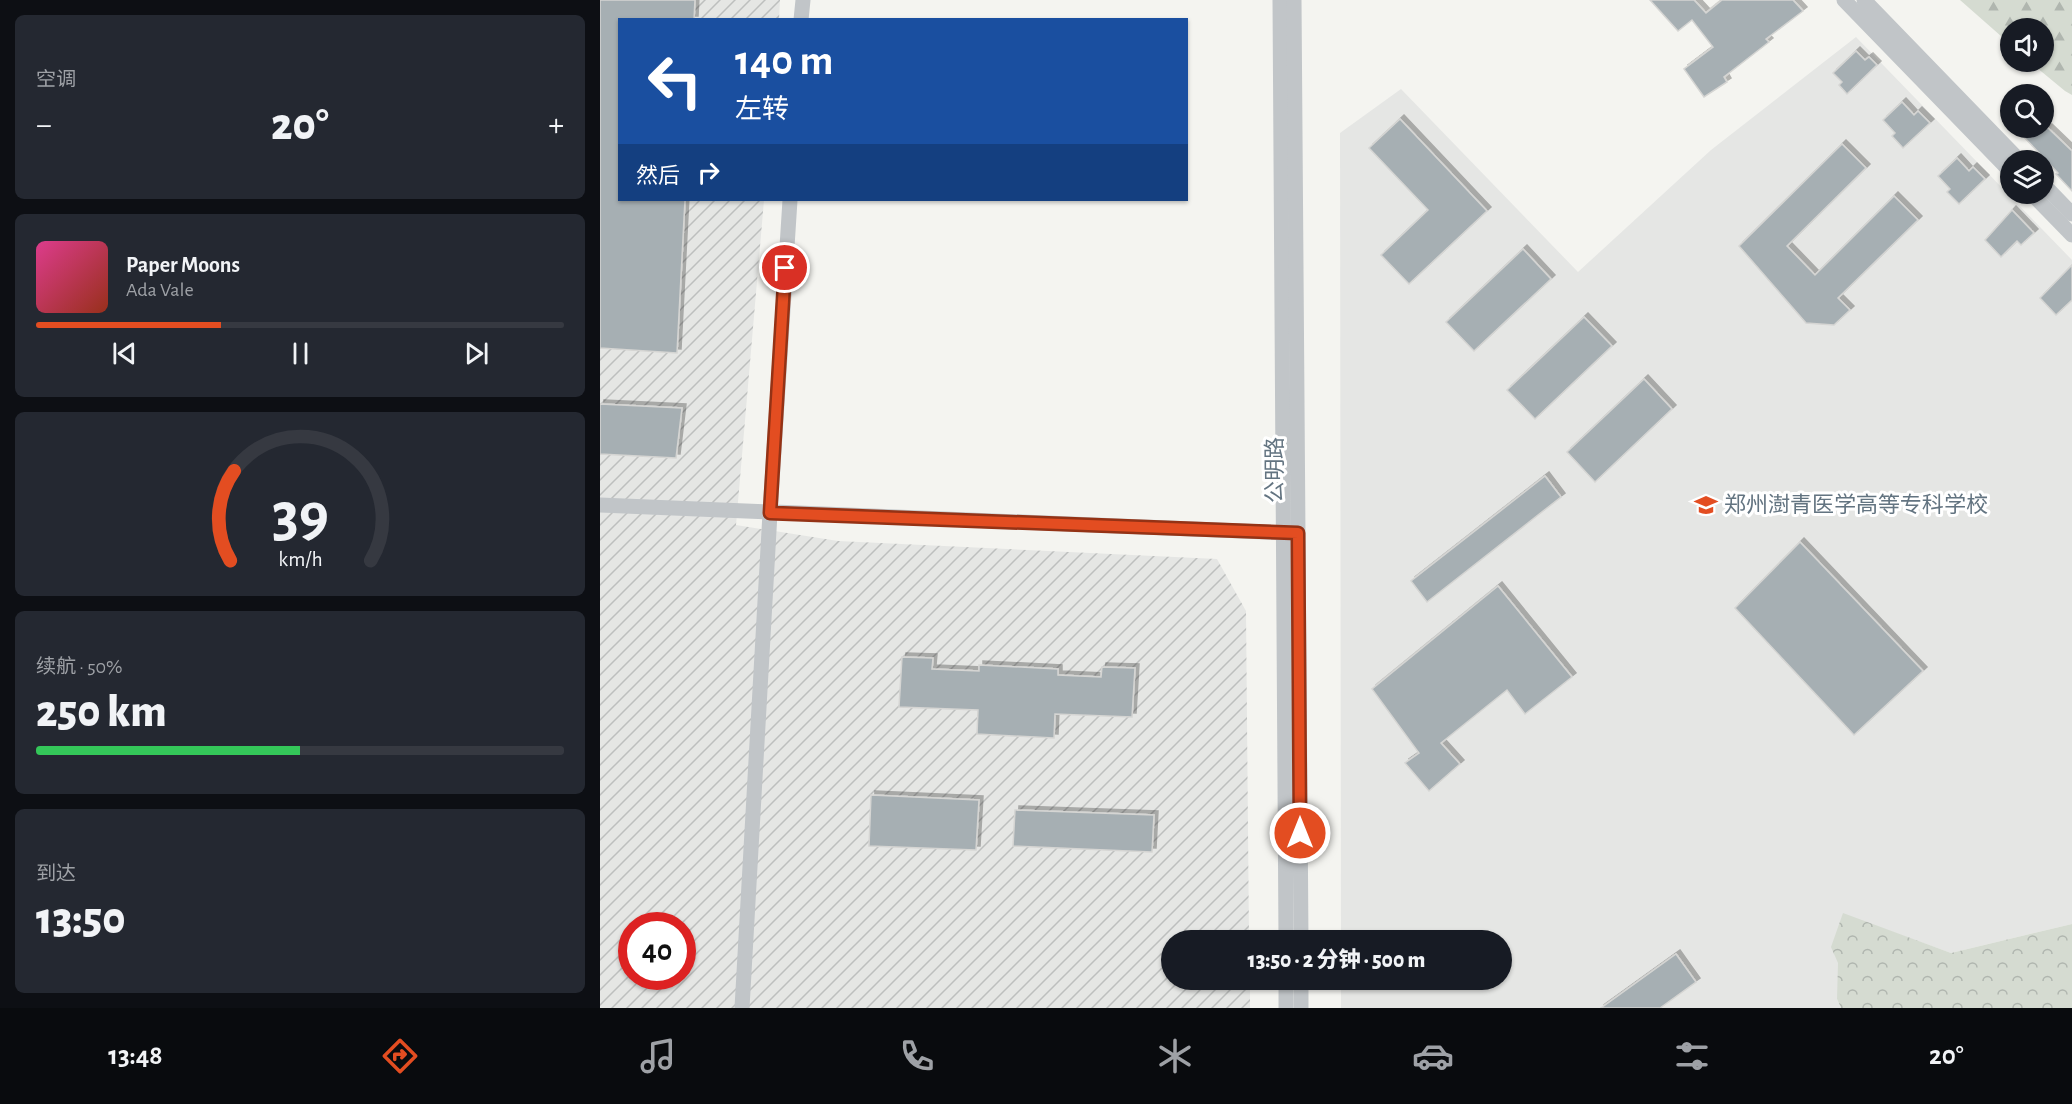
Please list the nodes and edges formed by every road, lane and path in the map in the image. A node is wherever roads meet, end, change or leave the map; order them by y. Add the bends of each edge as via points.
1 (803, 0) edge
2 (1280, 0) edge
3 (1294, 0) edge
4 (1844, 0) edge
5 (1864, 0) edge
6 (801, 18) edge
7 (2009, 150) edge
8 (2000, 161) edge
9 (2054, 195) edge
10 (790, 201) edge
11 (2042, 204) edge
12 (2072, 214) edge
13 (2072, 234) edge
14 (600, 505) edge
15 (770, 513) junction
16 (1290, 533) junction
17 (1286, 930) edge
18 (1301, 930) edge
19 (1286, 990) edge
20 (1301, 990) edge
21 (742, 1008) edge
22 (1286, 1008) edge
23 (1301, 1008) edge

1 - 6 street
2 - 16 street, 公明路
3 - 16 street, 公明路
4 - 8 street
5 - 7 street
9 - 12 street
10 - 15 street
11 - 13 street
14 - 15 street
15 - 16 street
15 - 21 street
16 - 17 street, 公明路
16 - 18 street, 公明路
19 - 22 street
20 - 23 street

